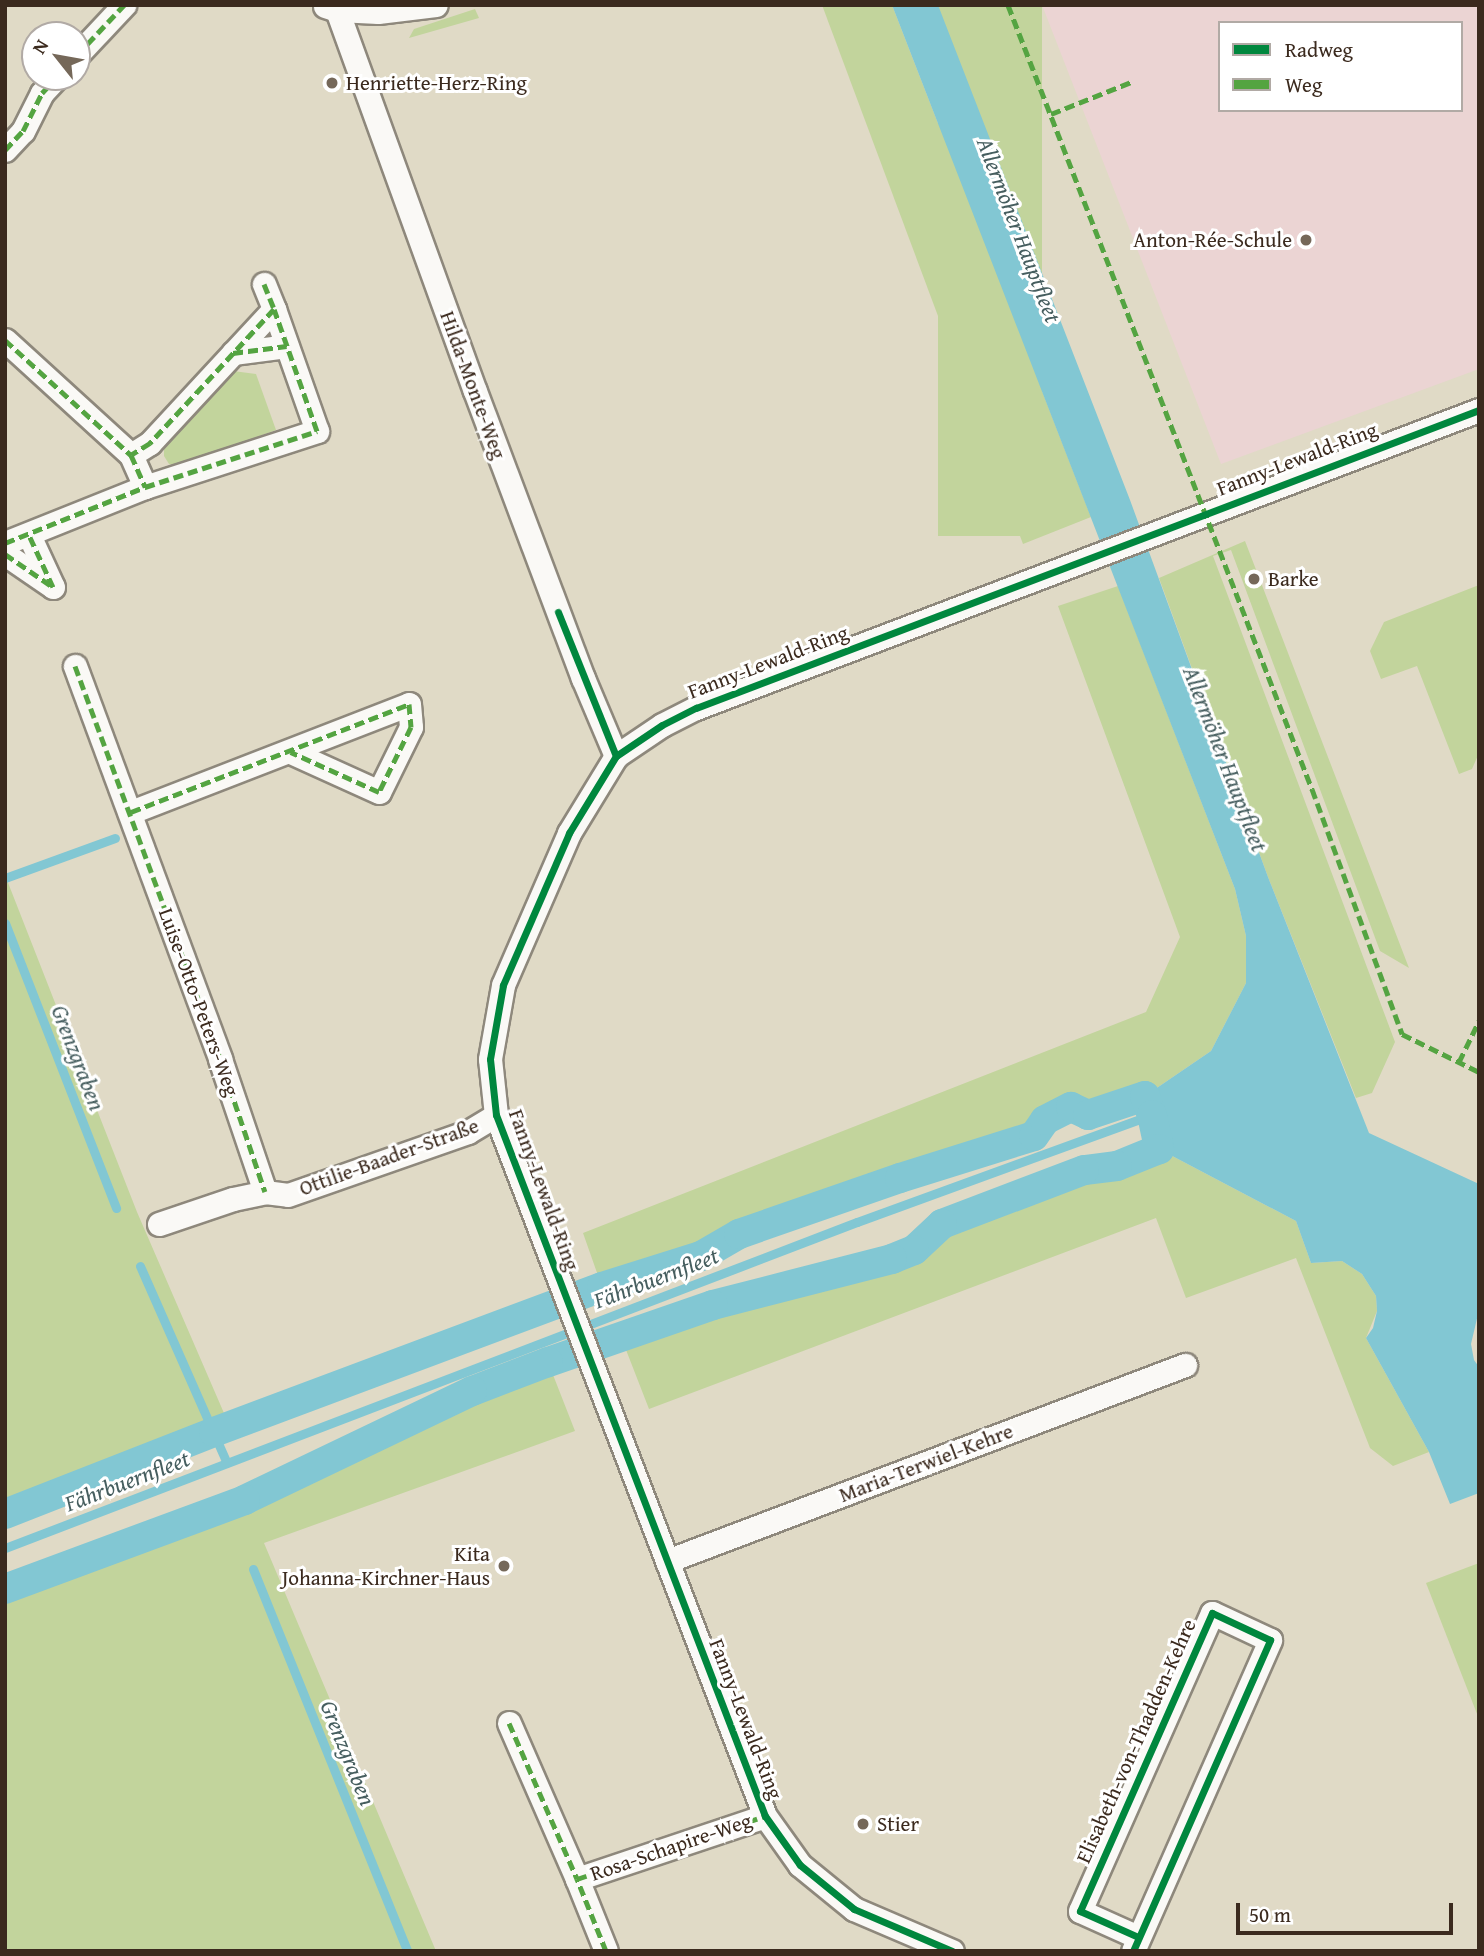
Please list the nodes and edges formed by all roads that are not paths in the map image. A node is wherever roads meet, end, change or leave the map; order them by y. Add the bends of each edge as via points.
1 (124, 5) edge
2 (436, 5) edge
3 (330, 8) edge
4 (91, 40) edge
5 (44, 91) edge
6 (5, 150) edge
7 (264, 284) dead end
8 (274, 309) junction
9 (5, 340) edge
10 (287, 346) junction
11 (233, 354) junction
12 (1479, 410) edge
13 (131, 455) junction
14 (145, 486) junction
15 (29, 535) junction
16 (5, 543) edge
17 (5, 554) edge
18 (75, 666) dead end
19 (291, 752) junction
20 (617, 757) junction
21 (131, 812) junction
22 (496, 1115) junction
23 (265, 1192) junction
24 (159, 1224) dead end
25 (1185, 1365) dead end
26 (667, 1561) junction
27 (509, 1723) dead end
28 (765, 1815) junction
29 (577, 1879) junction
30 (1136, 1944) edge
31 (606, 1951) edge
32 (952, 1951) edge

1 - 4 street
2 - 3 street via 378,12
3 - 20 street, Hilda-Monte-Weg
5 - 6 street via 23,131
7 - 8 street
8 - 10 street
8 - 11 street
9 - 13 street
10 - 11 street
10 - 14 street via 317,430
11 - 13 street via 150,443
12 - 20 street, Fanny-Lewald-Ring via 696,708
13 - 14 street
14 - 15 street
15 - 16 street
15 - 17 street via 53,587
18 - 21 street, Luise-Otto-Peters-Weg
19 - 19 street via 326,737 409,704 411,727 379,792
19 - 21 street
20 - 22 street, Fanny-Lewald-Ring via 555,860 503,985 490,1059
21 - 23 street, Luise-Otto-Peters-Weg
22 - 23 street, Ottilie-Baader-Straße via 468,1132 288,1195
22 - 26 street, Fanny-Lewald-Ring
23 - 24 street, Ottilie-Baader-Straße
25 - 26 street, Maria-Terwiel-Kehre
26 - 28 street, Fanny-Lewald-Ring
27 - 29 street, Rosa-Schapire-Weg
28 - 29 street, Rosa-Schapire-Weg
28 - 32 street, Fanny-Lewald-Ring via 800,1866 854,1909
29 - 31 street, Rosa-Schapire-Weg
30 - 30 street, Elisabeth-von-Thadden-Kehre via 1270,1640 1212,1613 1080,1911

